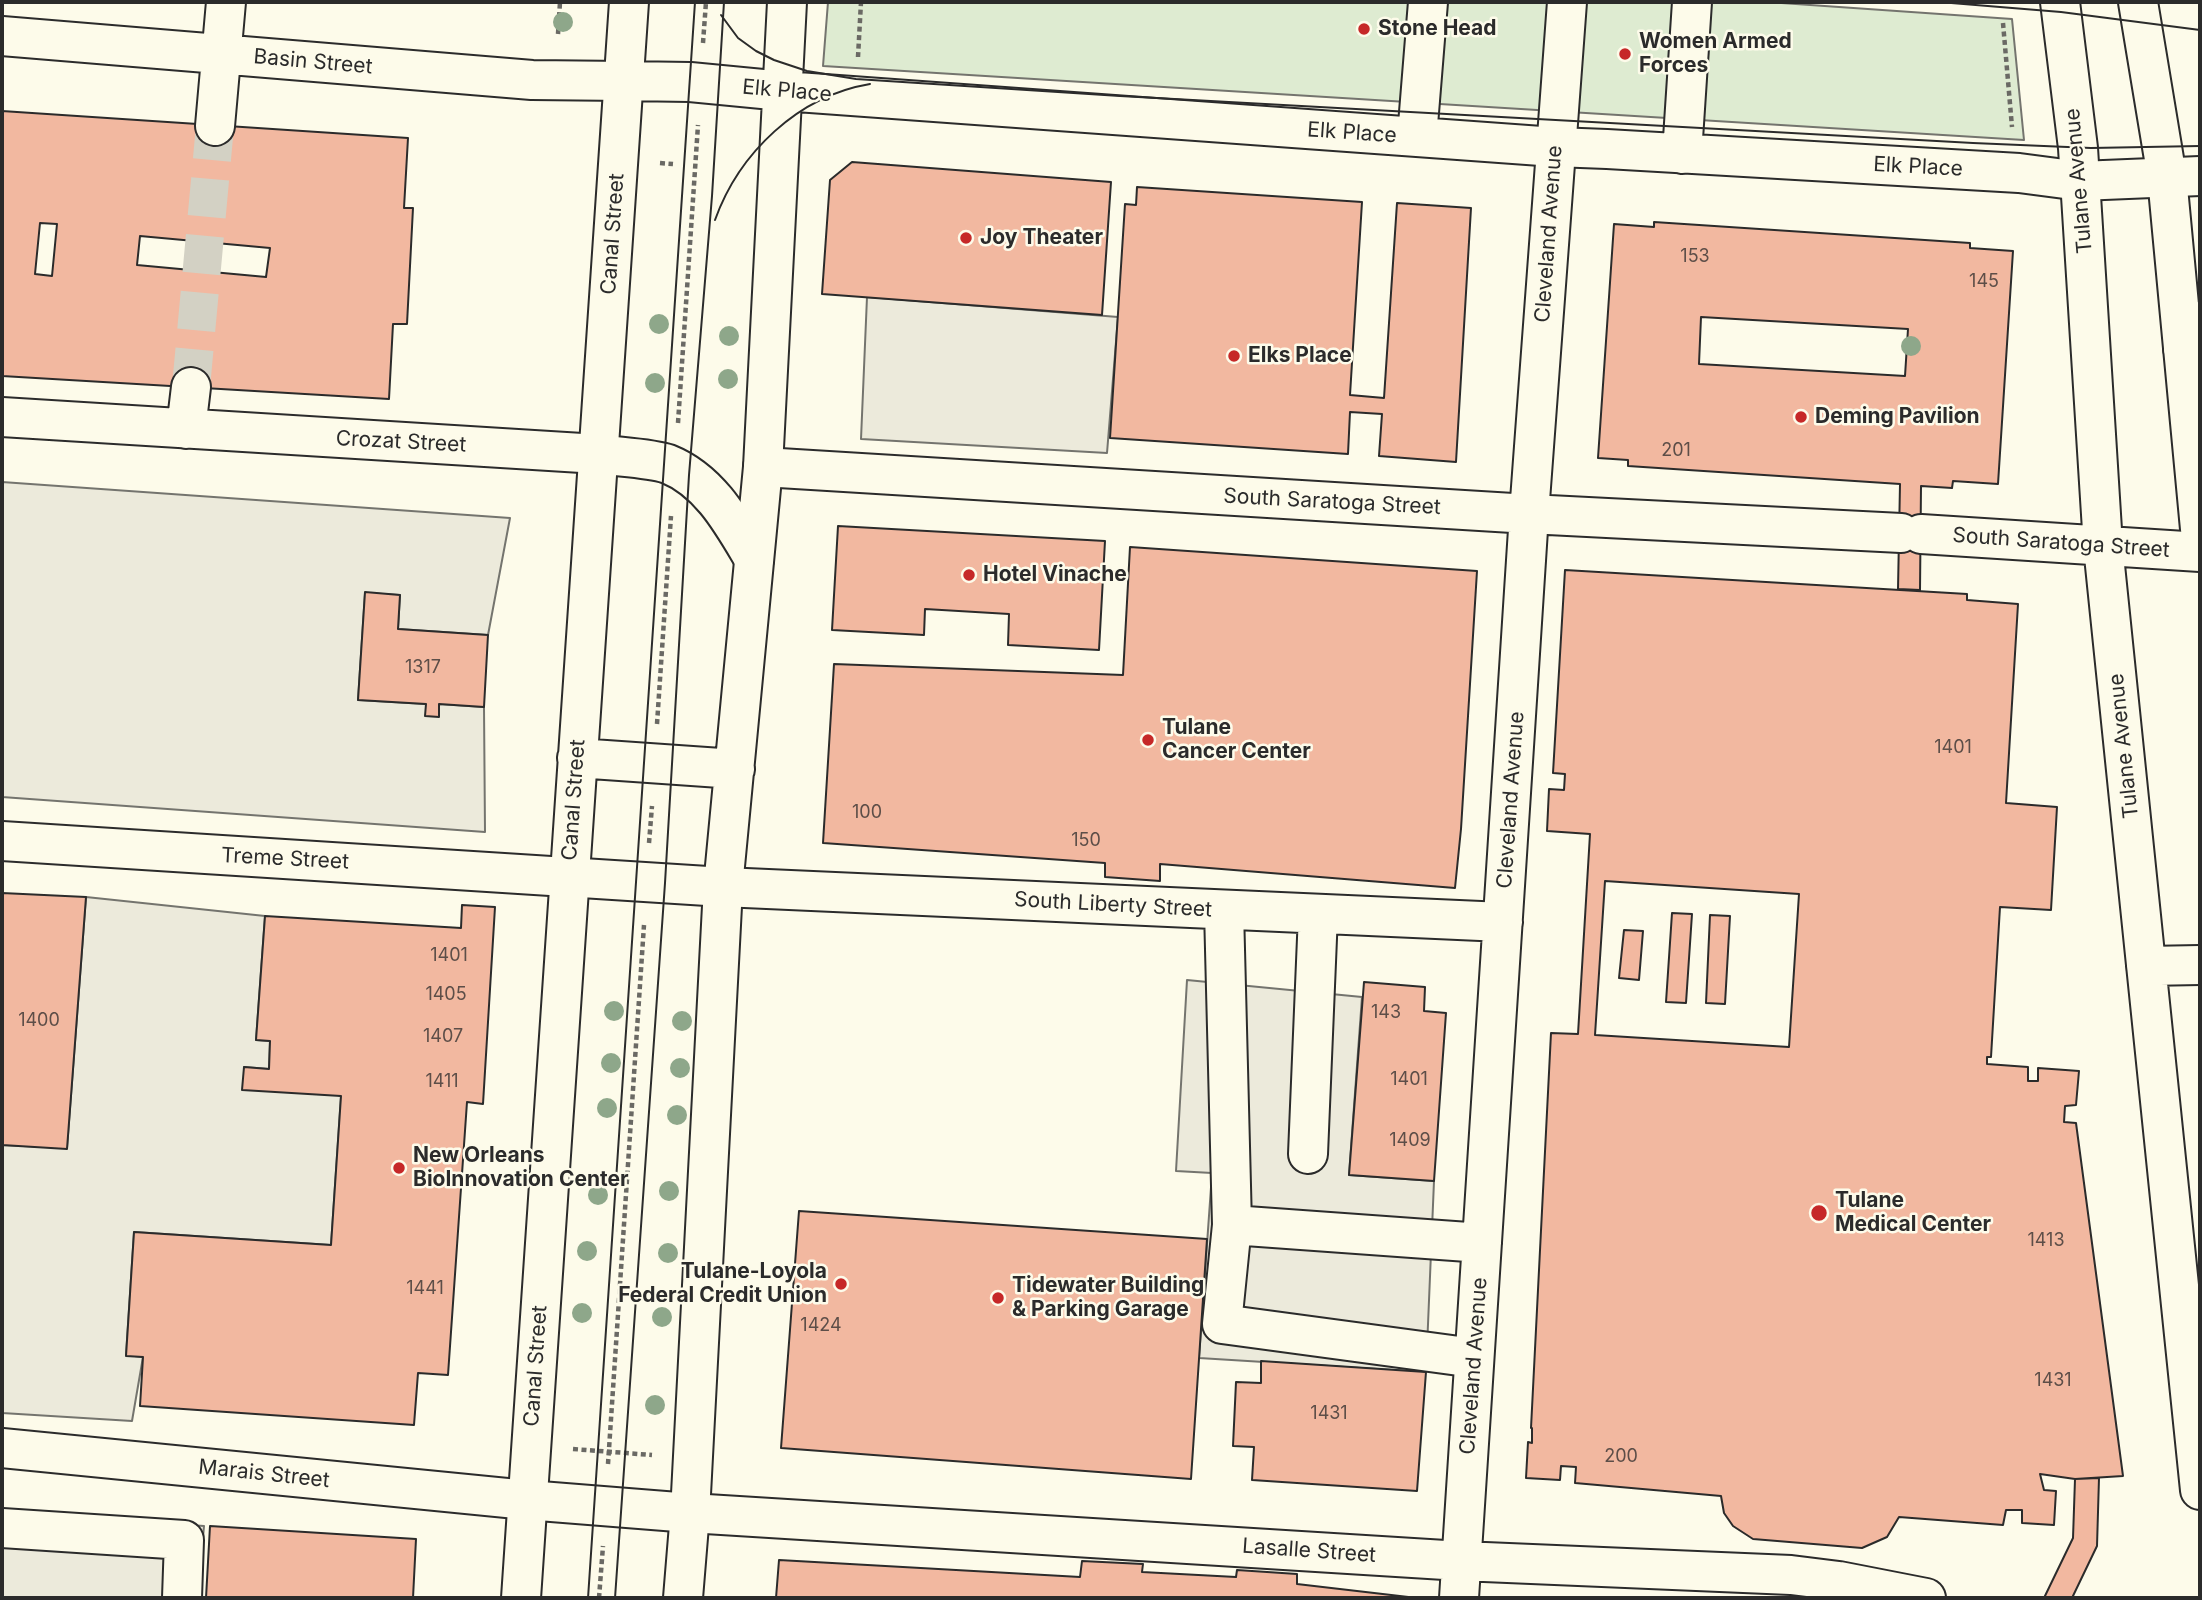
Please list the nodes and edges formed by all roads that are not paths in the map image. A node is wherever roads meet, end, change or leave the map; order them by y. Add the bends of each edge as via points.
1 (226, 2) edge
2 (629, 2) edge
3 (787, 2) edge
4 (1428, 2) edge
5 (1567, 2) edge
6 (1692, 2) edge
7 (2060, 2) edge
8 (2138, 2) edge
9 (2, 36) edge
10 (221, 54) junction
11 (625, 81) junction
12 (783, 92) junction
13 (215, 126) tunnel mouth
14 (1417, 137) junction
15 (1555, 147) junction
16 (1682, 153) junction
17 (2184, 177) edge
18 (2080, 181) junction
19 (2192, 335) edge
20 (191, 387) tunnel mouth
21 (2, 417) edge
22 (186, 429) junction
23 (598, 454) junction
24 (763, 467) junction
25 (1529, 513) junction
26 (2200, 528) edge
27 (2104, 546) junction
28 (2200, 552) edge
29 (754, 559) junction
30 (577, 758) junction
31 (734, 769) junction
32 (2, 842) edge
33 (569, 876) junction
34 (723, 887) junction
35 (1224, 910) junction
36 (1318, 914) junction
37 (1503, 922) junction
38 (2200, 965) edge
39 (2146, 966) junction
40 (1308, 1154) dead end
41 (1232, 1225) junction
42 (1482, 1243) junction
43 (1475, 1358) junction
44 (2, 1448) edge
45 (2200, 1490) edge
46 (527, 1500) junction
47 (690, 1513) junction
48 (2, 1528) edge
49 (1461, 1561) junction
50 (182, 1598) edge
51 (521, 1598) edge
52 (683, 1598) edge
53 (1459, 1598) edge
54 (1926, 1598) edge

1 - 10 street
2 - 11 street, Canal Street
3 - 12 street
4 - 14 street
5 - 15 street, Cleveland Avenue
6 - 16 street
7 - 18 street, Tulane Avenue
8 - 17 street
9 - 10 street, Basin Street
10 - 11 street, Basin Street via 532,80
10 - 13 street
11 - 12 street, Elk Place via 690,82
11 - 23 street, Canal Street
12 - 14 street, Elk Place
12 - 24 street
14 - 15 street, Elk Place
15 - 16 street, Elk Place
15 - 25 street, Cleveland Avenue
16 - 18 street, Elk Place via 2019,173
17 - 18 street, Elk Place
17 - 19 street
18 - 27 street, Tulane Avenue
19 - 26 street
20 - 22 street
21 - 22 street, Crozat Street
22 - 23 street, Crozat Street
23 - 29 street, Crozat Street via 666,463 689,475 723,507
23 - 30 street, Canal Street
24 - 25 street, South Saratoga Street
24 - 29 street
25 - 27 street, South Saratoga Street
25 - 37 street, Cleveland Avenue
27 - 28 street, South Saratoga Street
27 - 39 street, Tulane Avenue
29 - 31 street
30 - 31 street
30 - 33 street, Canal Street
31 - 34 street
32 - 33 street, Treme Street
33 - 34 street, Treme Street
33 - 46 street, Canal Street
34 - 35 street, South Liberty Street
34 - 47 street
35 - 36 street, South Liberty Street
35 - 41 street
36 - 37 street, South Liberty Street
36 - 40 street
37 - 42 street, Cleveland Avenue
38 - 39 street
39 - 45 street, Tulane Avenue
41 - 42 street
41 - 43 street via 1223,1324
42 - 43 street, Cleveland Avenue
43 - 49 street, Cleveland Avenue
44 - 46 street, Marais Street
46 - 47 street, Marais Street
46 - 51 street, Canal Street
47 - 49 street, Lasalle Street
47 - 52 street
48 - 50 street via 184,1540
49 - 53 street, Cleveland Avenue
49 - 54 street, Lasalle Street via 1791,1575

